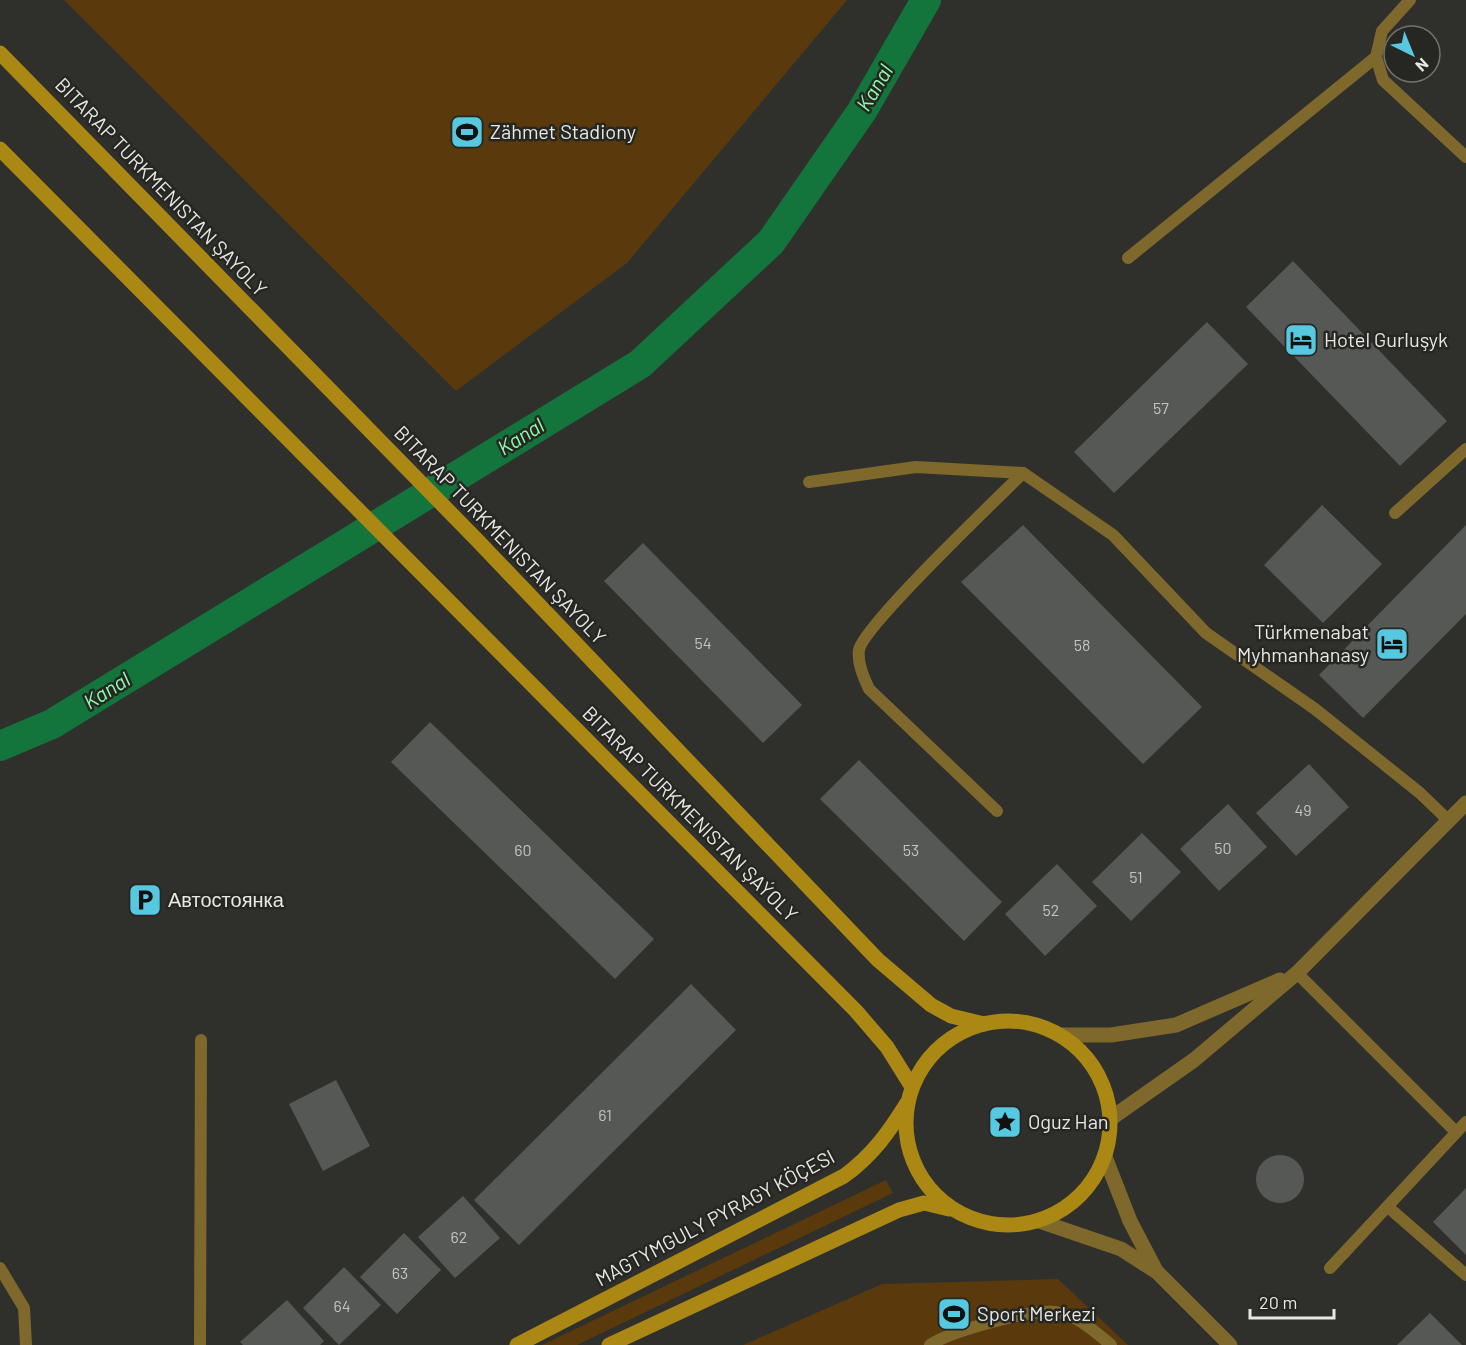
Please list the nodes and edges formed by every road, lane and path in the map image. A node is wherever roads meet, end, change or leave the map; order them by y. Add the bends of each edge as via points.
1 (1410, 0) edge
2 (0, 53) edge
3 (1376, 57) junction
4 (0, 149) edge
5 (1466, 157) edge
6 (1128, 258) dead end
7 (1466, 449) edge
8 (1023, 472) junction
9 (809, 482) dead end
10 (1395, 513) dead end
11 (1466, 803) edge
12 (997, 811) dead end
13 (1449, 821) junction
14 (1297, 973) junction
15 (984, 1024) junction
16 (1061, 1035) junction
17 (201, 1040) dead end
18 (910, 1094) junction
19 (1110, 1119) junction
20 (1466, 1122) edge
21 (1456, 1132) junction
22 (1106, 1157) junction
23 (1388, 1207) junction
24 (951, 1209) junction
25 (1039, 1221) junction
26 (0, 1268) edge
27 (1330, 1268) dead end
28 (1157, 1272) junction
29 (1466, 1275) edge
30 (26, 1345) edge
31 (200, 1345) edge
32 (517, 1345) edge
33 (609, 1345) edge
34 (930, 1345) edge
35 (1111, 1345) edge
36 (1230, 1345) edge

1 - 3 lane via 1382,31
2 - 15 main road, BITARAP TURKMENISTAN ŞAYOLY via 477,540 878,960 931,1005 951,1016
3 - 5 lane via 1383,80
3 - 6 lane
4 - 18 main road, BITARAP TURKMENISTAN ŞAÝOLY via 856,1011 887,1047
7 - 10 lane
8 - 9 lane via 916,466
8 - 12 lane via 879,619 859,649 860,667 869,690
8 - 13 lane via 1113,535 1206,633 1316,709
11 - 13 street
13 - 14 street
14 - 16 street via 1176,1025 1089,1037
14 - 19 street via 1194,1060
14 - 21 lane
15 - 16 main road via 1010,1021 1037,1025
15 - 18 main road via 958,1034 935,1051
16 - 19 main road via 1084,1054 1100,1077
17 - 31 lane
18 - 24 main road via 906,1132 913,1162 928,1188
18 - 32 main road, MAGTYMGULY PYRAGY KÖÇESI via 884,1140 844,1176
19 - 22 main road
20 - 21 lane
21 - 23 lane
22 - 25 main road via 1080,1197 1061,1212
22 - 28 street via 1130,1221
23 - 27 lane
23 - 29 lane
24 - 25 main road via 979,1222 1009,1226
24 - 33 main road via 924,1203 899,1210
25 - 28 street via 1121,1249
26 - 30 lane via 24,1308
28 - 36 street
34 - 35 lane via 940,1338 996,1321 1055,1312 1084,1323

